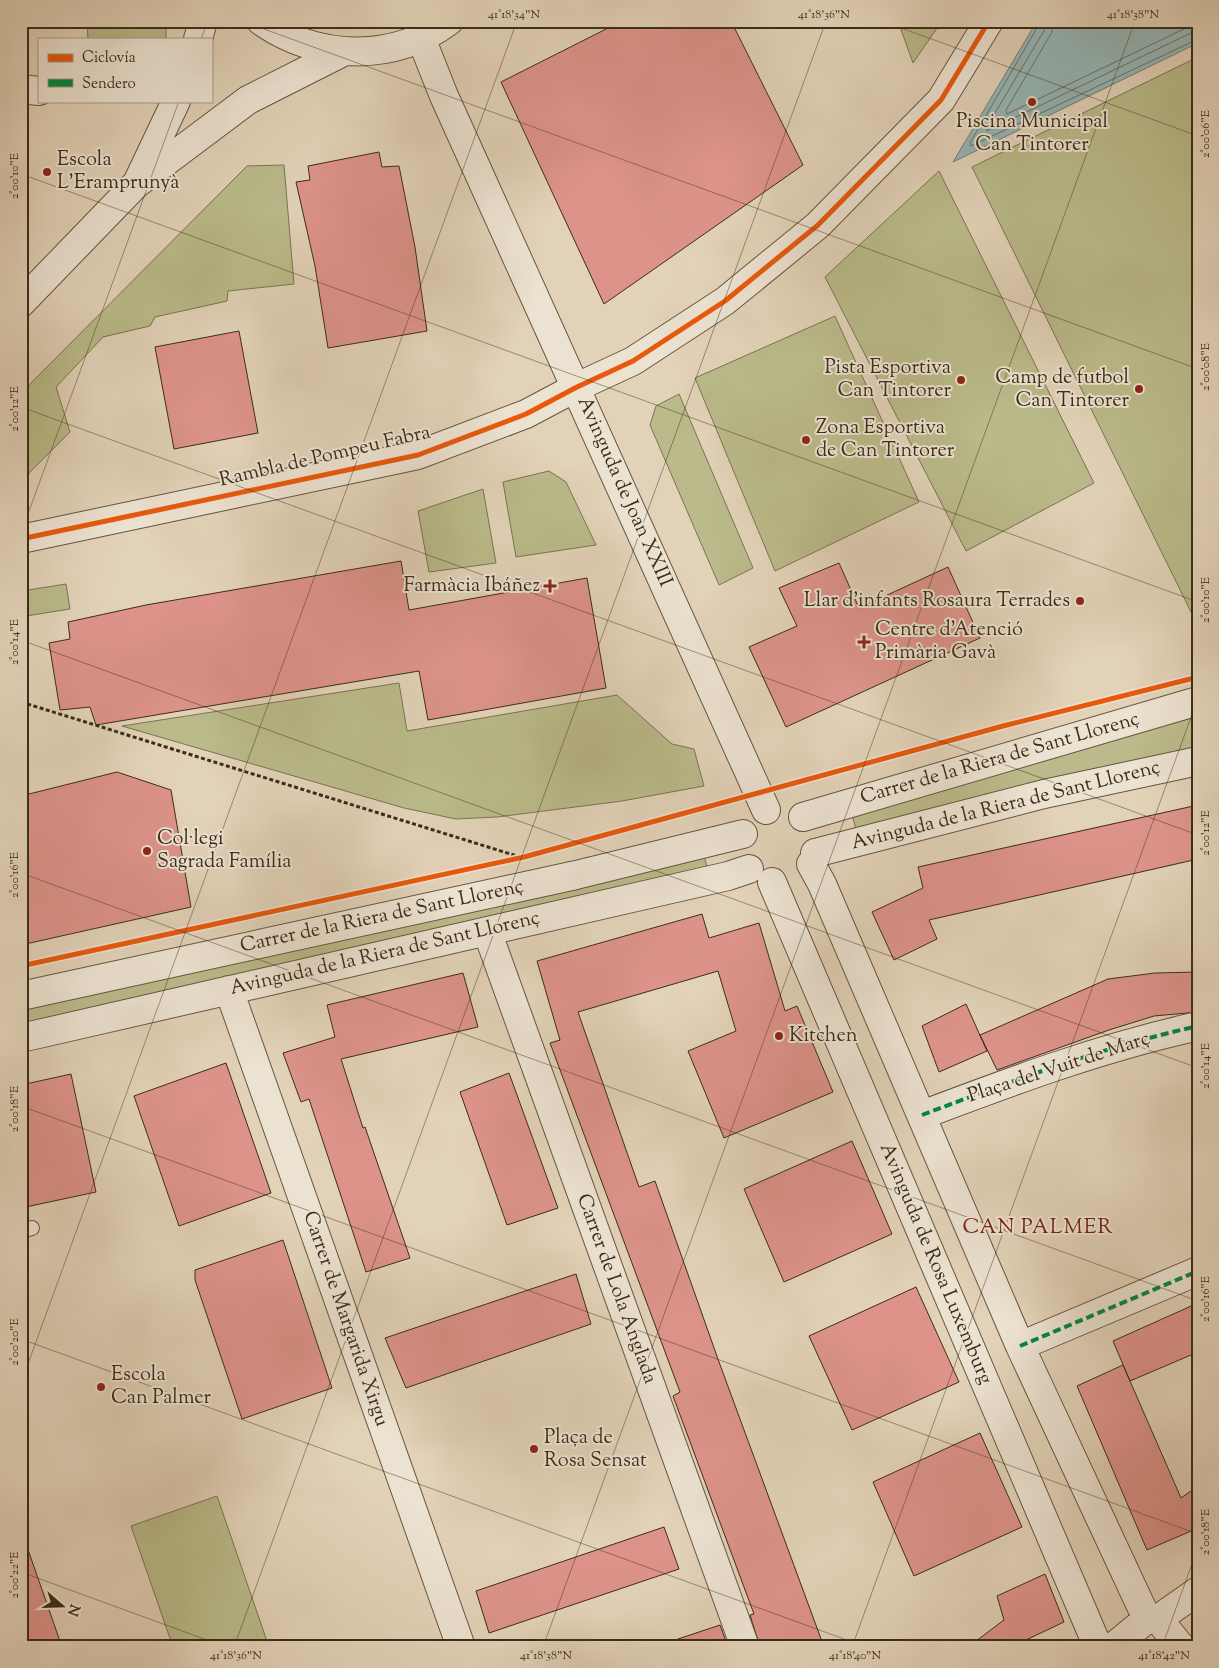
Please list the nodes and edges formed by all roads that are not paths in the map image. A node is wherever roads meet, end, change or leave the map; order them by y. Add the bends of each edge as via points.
1 (203, 21) edge
2 (261, 21) edge
3 (449, 21) edge
4 (989, 21) edge
5 (198, 38) edge
6 (421, 38) junction
7 (343, 52) junction
8 (21, 89) edge
9 (38, 91) edge
10 (176, 102) edge
11 (136, 184) junction
12 (21, 303) edge
13 (577, 387) junction
14 (21, 539) edge
15 (1198, 701) edge
16 (1198, 761) edge
17 (766, 810) junction
18 (803, 817) junction
19 (743, 834) junction
20 (813, 858) junction
21 (749, 868) junction
22 (772, 882) junction
23 (487, 931) junction
24 (230, 990) junction
25 (21, 996) edge
26 (1198, 1028) edge
27 (21, 1038) edge
28 (922, 1115) junction
29 (1198, 1271) edge
30 (1020, 1346) junction
31 (1198, 1590) edge
32 (1153, 1619) junction
33 (1099, 1645) edge
34 (461, 1647) edge
35 (745, 1647) edge
36 (1181, 1647) edge

1 - 5 street
2 - 7 street via 298,42
3 - 6 street
4 - 13 street, Rambla de Pompeu Fabra via 941,100 818,225 725,301 633,361
6 - 7 street via 375,51
6 - 13 street, Avinguda de Joan XXIII via 444,96
7 - 11 street via 248,100
8 - 9 street
10 - 11 street
11 - 12 street
13 - 14 street, Rambla de Pompeu Fabra via 526,414 418,454
13 - 17 street, Avinguda de Joan XXIII
15 - 18 street, Carrer de la Riera de Sant Llorenç
16 - 20 street, Avinguda de la Riera de Sant Llorenç via 1044,794
17 - 18 street via 785,808
17 - 19 street via 756,815
18 - 20 street via 815,837
19 - 21 street via 743,858
19 - 25 street, Carrer de la Riera de Sant Llorenç via 576,875
20 - 22 street via 803,874 793,880
20 - 28 street
21 - 22 street
21 - 23 street, Avinguda de la Riera de Sant Llorenç via 728,876
22 - 33 street, Avinguda de Rosa Luxemburg
23 - 24 street, Avinguda de la Riera de Sant Llorenç
23 - 35 street, Carrer de Lola Anglada
24 - 27 street, Avinguda de la Riera de Sant Llorenç
24 - 34 street, Carrer de Margarida Xirgu
26 - 28 street, Plaça del Vuit de Març via 1134,1041 1088,1055
28 - 30 street
29 - 30 street
30 - 32 street
31 - 32 street
32 - 33 street
32 - 36 street

